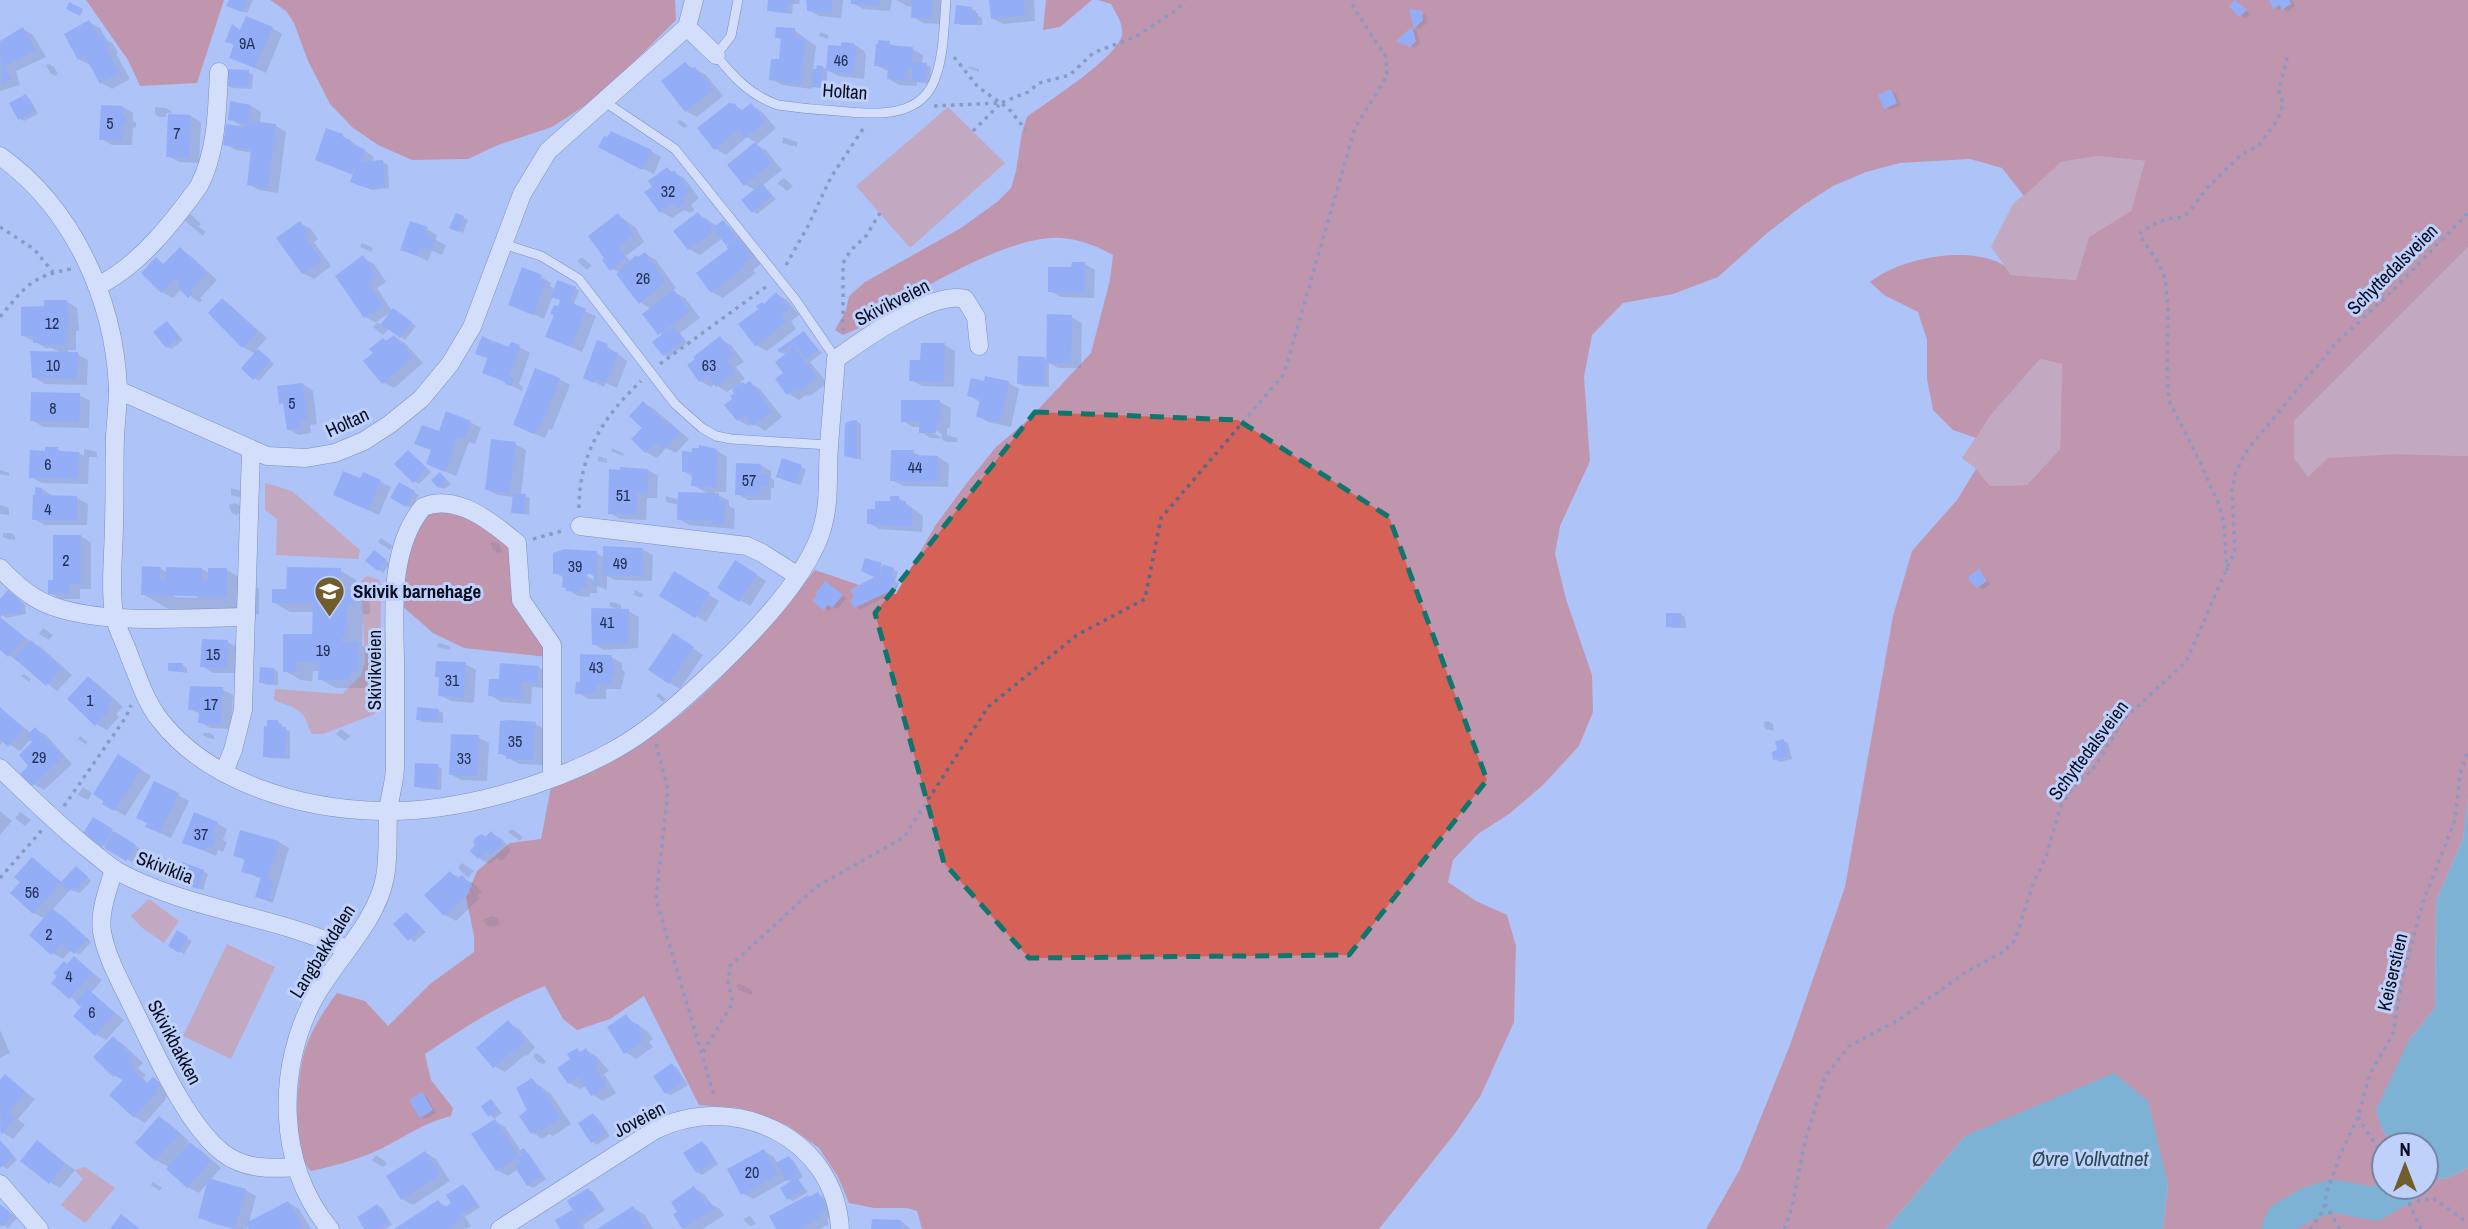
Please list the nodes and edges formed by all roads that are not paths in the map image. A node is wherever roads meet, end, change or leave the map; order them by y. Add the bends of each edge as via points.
1 (694, 0) edge
2 (738, 0) edge
3 (946, 0) edge
4 (687, 27) junction
5 (716, 55) junction
6 (219, 72) dead end
7 (605, 102) junction
8 (0, 156) edge
9 (503, 244) junction
10 (97, 286) junction
11 (979, 346) dead end
12 (839, 357) junction
13 (118, 390) junction
14 (829, 445) junction
15 (251, 451) junction
16 (579, 526) road end
17 (0, 568) edge
18 (799, 576) junction
19 (115, 617) junction
20 (246, 617) junction
21 (0, 768) edge
22 (224, 772) junction
23 (552, 777) junction
24 (388, 811) junction
25 (114, 869) junction
26 (346, 949) junction
27 (295, 1167) junction
28 (0, 1184) edge
29 (39, 1229) edge
30 (330, 1229) edge
31 (500, 1229) edge
32 (840, 1229) edge

1 - 4 street
2 - 5 lane via 731,36
3 - 5 lane, Holtan via 936,78 918,103 901,111 876,114 797,108 764,100 743,86
4 - 5 street, Holtan
4 - 7 street, Holtan
6 - 10 street via 214,141 199,187 130,267
7 - 9 street, Holtan via 548,151 522,194
7 - 12 lane via 675,149
8 - 10 street via 46,196 69,228
9 - 14 lane via 541,256 579,279 683,412 702,428 716,436 741,440
9 - 15 street, Holtan via 472,327 421,399 364,441 335,453 285,458
10 - 13 street
11 - 12 street, Skivikveien via 976,317 965,299 957,297 900,318
12 - 14 street
13 - 15 street, Holtan
13 - 19 street
14 - 18 street via 823,526
15 - 20 street
16 - 18 street via 747,546
17 - 19 street via 27,593 49,605
18 - 23 street via 725,661 651,726 616,749
19 - 20 street
19 - 22 street via 159,719 182,743
20 - 22 street via 243,710
21 - 25 street, Skiviklia
22 - 24 street via 251,786 320,805
23 - 24 street via 459,803
23 - 24 street, Skivikveien via 552,645 521,600 517,543 495,524 459,506 439,502 423,507 412,523 400,561 395,593 395,771
24 - 26 street, Langbakkdalen via 385,880 374,907
25 - 26 street, Skiviklia via 189,900
25 - 27 street, Skivikbakken via 101,914 108,953 185,1105 222,1152 237,1161 256,1167
26 - 27 street, Langbakkdalen via 316,995 293,1053 289,1128
27 - 30 street, Langbakkdalen via 318,1215
28 - 29 street
31 - 32 street, Joveien via 673,1121 717,1115 774,1130 816,1160 829,1180

